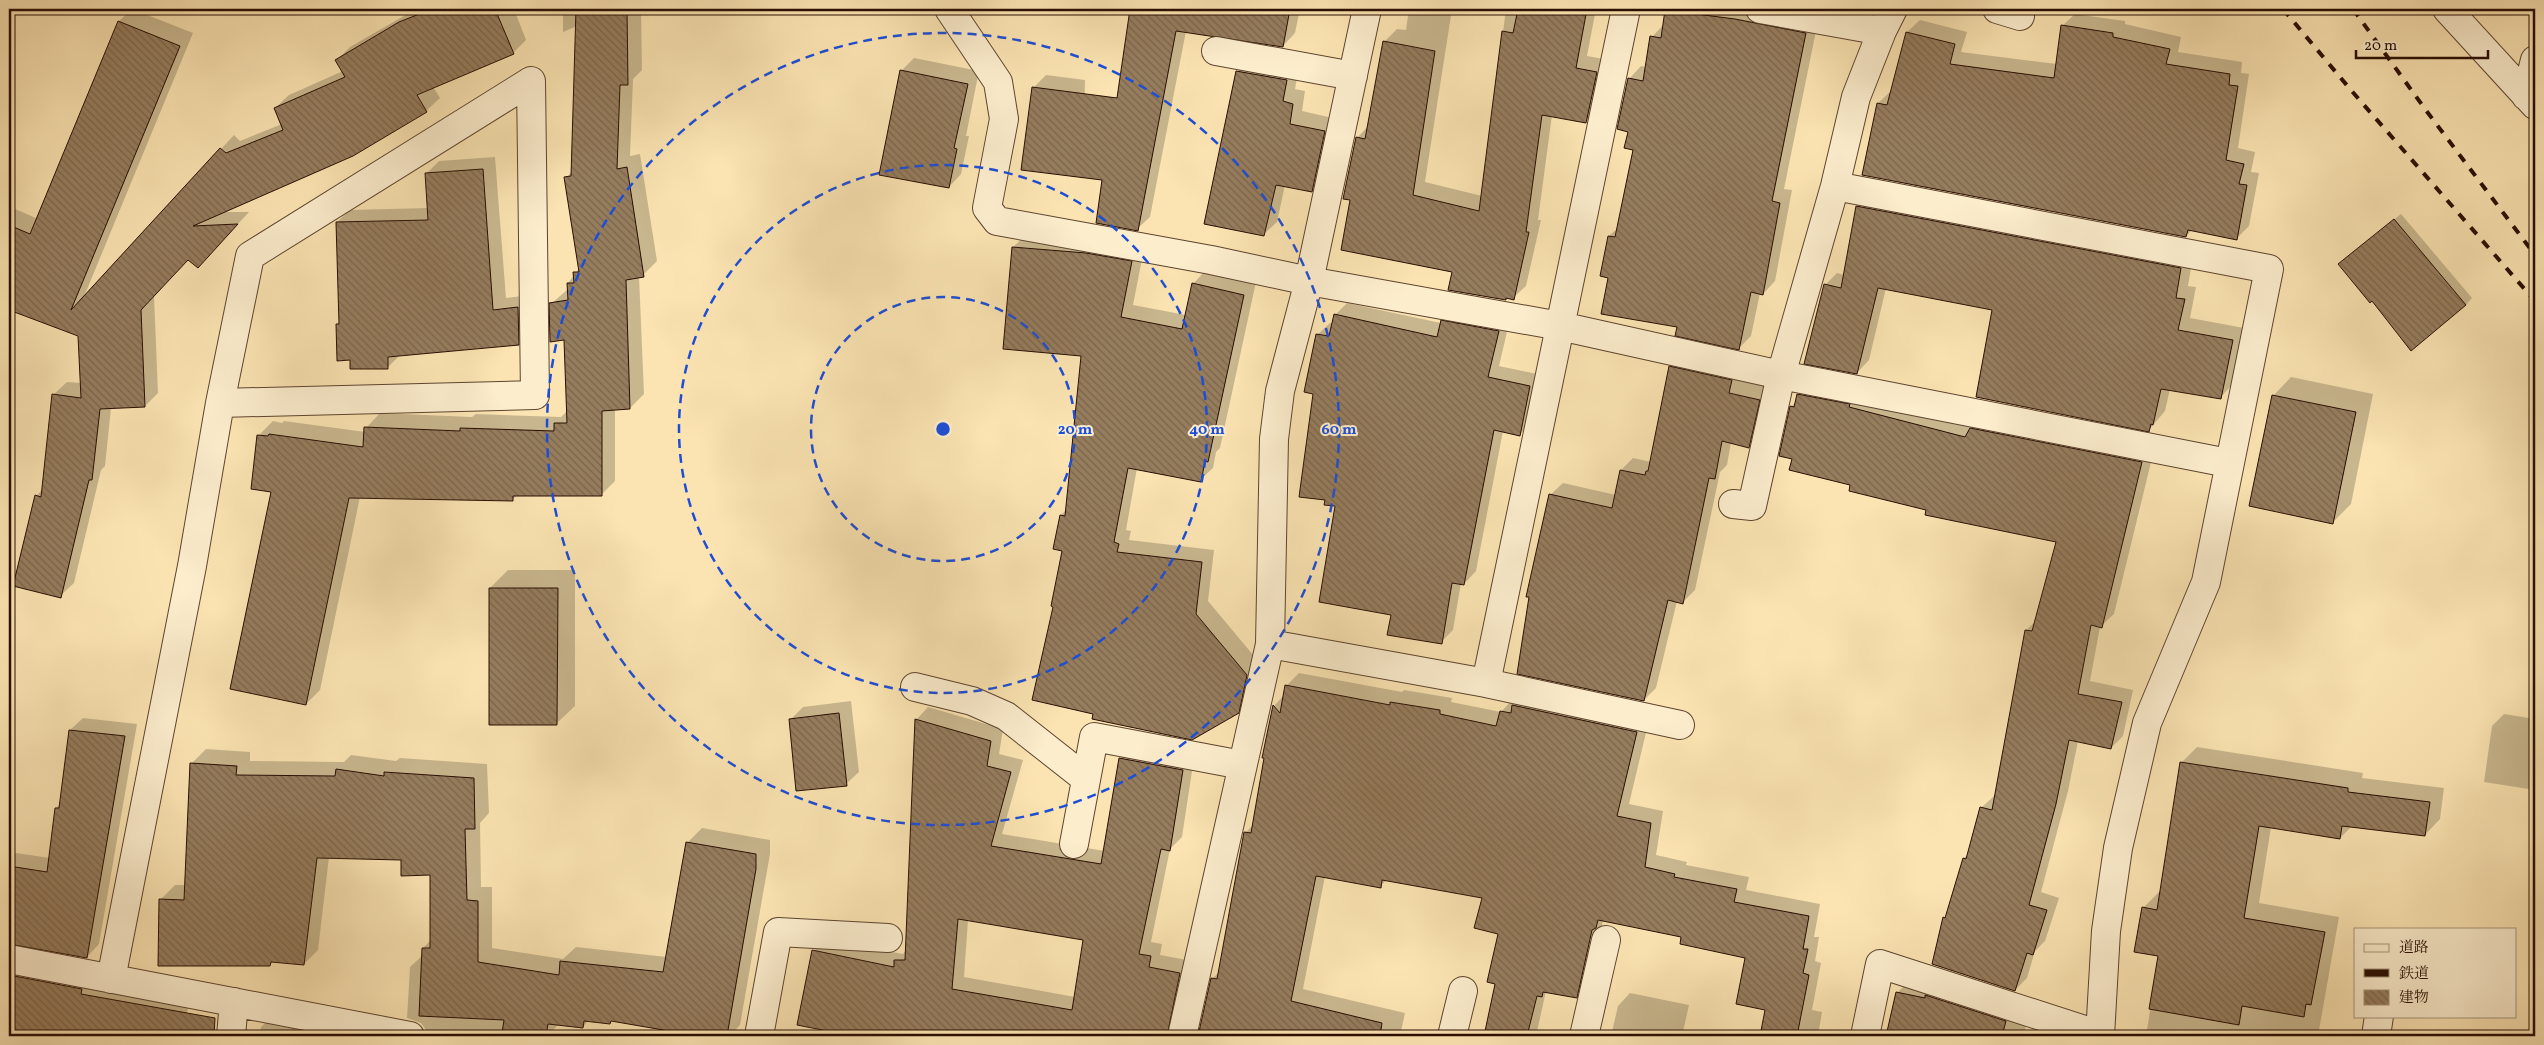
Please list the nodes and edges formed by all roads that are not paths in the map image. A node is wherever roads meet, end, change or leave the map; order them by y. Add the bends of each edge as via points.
1 (949, 9) edge
2 (1367, 9) edge
3 (1626, 9) edge
4 (1760, 9) edge
5 (2447, 9) edge
6 (1887, 20) edge
7 (1216, 50) dead end
8 (2535, 60) edge
9 (1353, 76) junction
10 (2531, 101) edge
11 (1835, 186) junction
12 (1309, 281) junction
13 (1560, 326) junction
14 (1781, 375) junction
15 (220, 403) junction
16 (2228, 463) junction
17 (1733, 504) dead end
18 (1270, 644) junction
19 (1486, 683) junction
20 (915, 687) dead end
21 (1680, 725) dead end
22 (1242, 765) junction
23 (1086, 779) junction
24 (1074, 844) dead end
25 (888, 938) dead end
26 (1606, 940) dead end
27 (9, 959) edge
28 (111, 979) junction
29 (1463, 991) dead end
30 (234, 1002) junction
31 (2379, 1018) edge
32 (231, 1036) edge
33 (410, 1036) edge
34 (759, 1036) edge
35 (1182, 1036) edge
36 (1452, 1036) edge
37 (1584, 1036) edge
38 (1865, 1036) edge
39 (2100, 1036) edge
40 (2376, 1036) edge

1 - 12 street via 998,82 1004,119 987,208 997,220
2 - 9 street
3 - 13 street
4 - 6 street
5 - 10 street
6 - 11 street via 1856,97
7 - 9 street
8 - 10 street
9 - 12 street
11 - 14 street
11 - 16 street via 2269,270
12 - 13 street
12 - 18 street via 1280,391 1274,439
13 - 14 street
13 - 19 street
14 - 16 street
14 - 17 street via 1752,506
15 - 15 street via 250,256 531,81 535,395
15 - 28 street via 192,566
16 - 39 street via 2206,582 2147,723 2118,848 2106,931
18 - 19 street
18 - 22 street
19 - 21 street
20 - 23 street via 972,702 1006,716
22 - 23 street via 1094,737
22 - 35 street
23 - 24 street
25 - 34 street via 778,932
26 - 37 street
27 - 28 street
28 - 30 street
29 - 36 street
30 - 32 street
30 - 33 street
31 - 40 street
38 - 39 street via 1880,964

